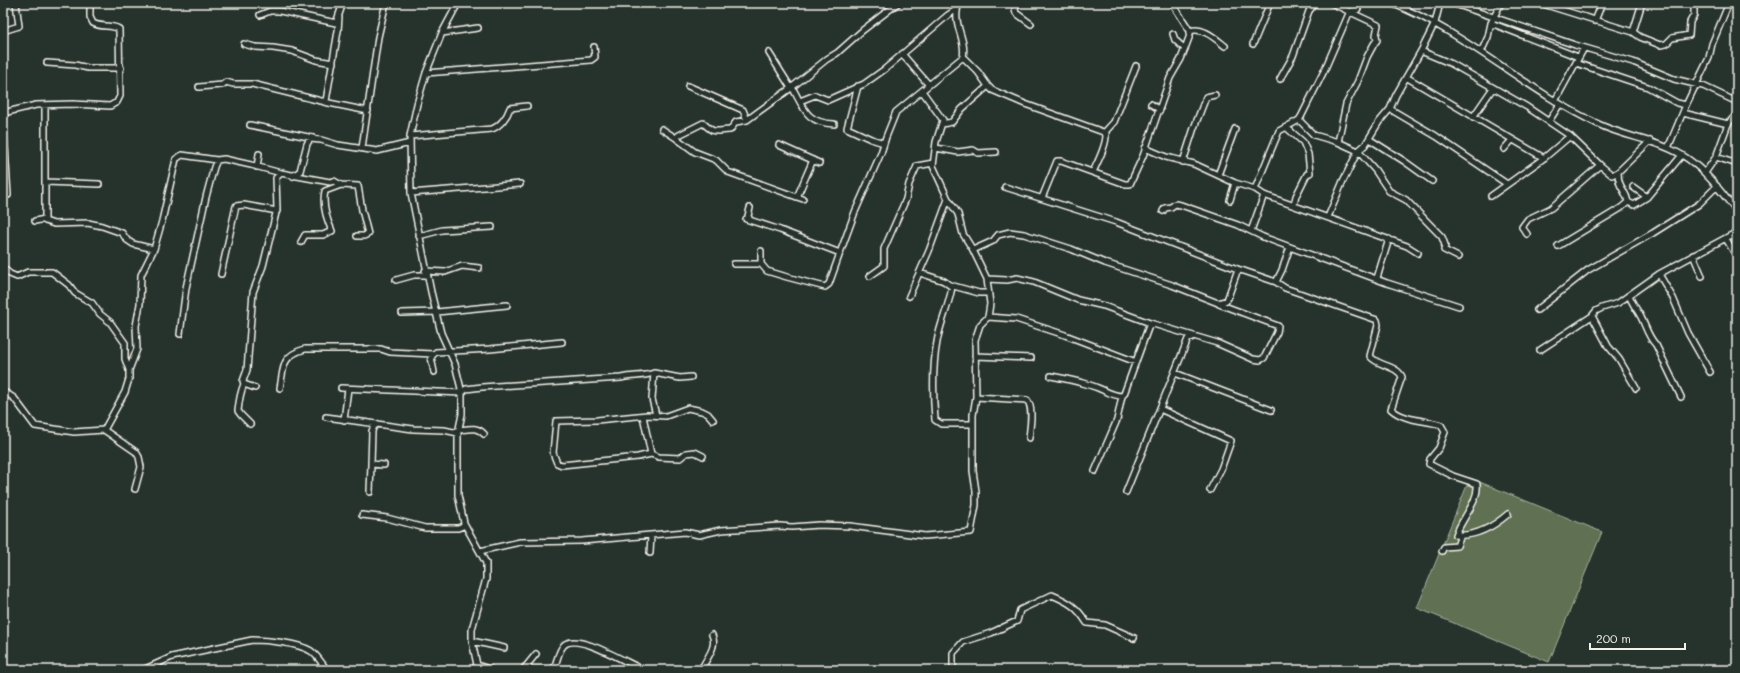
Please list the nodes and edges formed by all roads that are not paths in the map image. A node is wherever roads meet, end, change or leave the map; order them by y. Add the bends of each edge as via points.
1 (16, 3) edge
2 (90, 3) edge
3 (343, 3) edge
4 (386, 3) edge
5 (458, 3) edge
6 (898, 3) edge
7 (958, 3) edge
8 (1018, 3) edge
9 (1172, 3) edge
10 (1270, 3) edge
11 (1315, 3) edge
12 (1331, 3) edge
13 (1361, 3) edge
14 (1391, 3) edge
15 (1440, 3) edge
16 (1452, 3) edge
17 (1501, 3) edge
18 (1540, 3) edge
19 (1602, 3) edge
20 (1642, 3) edge
21 (1694, 3) edge
22 (1729, 3) edge
23 (1398, 4) edge
24 (957, 10) junction
25 (1350, 11) junction
26 (260, 15) dead end
27 (339, 17) junction
28 (1494, 17) junction
29 (1595, 21) junction
30 (1435, 23) junction
31 (1491, 23) junction
32 (1031, 24) dead end
33 (478, 28) dead end
34 (3, 31) edge
35 (1190, 31) junction
36 (1632, 32) junction
37 (442, 33) junction
38 (1173, 34) dead end
39 (244, 44) dead end
40 (1253, 44) dead end
41 (1225, 46) dead end
42 (594, 47) dead end
43 (1584, 48) junction
44 (1185, 49) junction
45 (1421, 51) junction
46 (1481, 52) junction
47 (769, 53) dead end
48 (902, 54) junction
49 (963, 57) junction
50 (1578, 57) junction
51 (47, 63) dead end
52 (333, 63) junction
53 (1576, 63) junction
54 (1136, 66) dead end
55 (121, 68) junction
56 (426, 73) junction
57 (1406, 77) junction
58 (1280, 79) dead end
59 (1697, 84) junction
60 (930, 85) junction
61 (688, 86) dead end
62 (858, 86) junction
63 (988, 86) junction
64 (199, 87) dead end
65 (792, 87) junction
66 (1493, 88) junction
67 (922, 91) junction
68 (1215, 95) dead end
69 (800, 101) junction
70 (324, 102) junction
71 (1558, 102) junction
72 (1737, 102) edge
73 (1151, 104) dead end
74 (1686, 105) junction
75 (45, 106) junction
76 (527, 106) dead end
77 (1390, 109) junction
78 (1160, 110) junction
79 (368, 111) junction
80 (1683, 113) junction
81 (3, 114) edge
82 (1737, 114) edge
83 (1473, 117) junction
84 (747, 120) junction
85 (1299, 120) junction
86 (1549, 121) junction
87 (834, 124) dead end
88 (942, 124) junction
89 (1728, 124) junction
90 (250, 125) dead end
91 (1287, 128) junction
92 (1235, 129) dead end
93 (662, 130) dead end
94 (1104, 133) junction
95 (410, 136) junction
96 (1570, 136) junction
97 (314, 138) junction
98 (676, 138) junction
99 (1368, 139) junction
100 (1512, 140) junction
101 (1650, 141) junction
102 (1338, 142) junction
103 (410, 143) junction
104 (884, 143) junction
105 (779, 145) dead end
106 (362, 148) junction
107 (936, 148) junction
108 (1145, 148) junction
109 (1668, 148) junction
110 (1504, 149) dead end
111 (1358, 151) junction
112 (996, 152) dead end
113 (259, 154) dead end
114 (1682, 155) junction
115 (1716, 157) junction
116 (1544, 158) junction
117 (217, 160) junction
118 (813, 160) junction
119 (1183, 162) junction
120 (818, 163) dead end
121 (933, 163) junction
122 (1737, 164) edge
123 (1600, 165) junction
124 (257, 167) junction
125 (1093, 172) junction
126 (1618, 172) junction
127 (1705, 173) junction
128 (281, 174) junction
129 (292, 176) junction
130 (1218, 176) junction
131 (1432, 181) dead end
132 (45, 182) junction
133 (1236, 183) junction
134 (99, 184) dead end
135 (520, 184) dead end
136 (1507, 184) junction
137 (341, 185) junction
138 (1005, 186) dead end
139 (1717, 186) junction
140 (1633, 188) dead end
141 (1255, 189) junction
142 (411, 193) junction
143 (1264, 194) junction
144 (8, 195) dead end
145 (1491, 196) dead end
146 (797, 197) junction
147 (1647, 197) junction
148 (1042, 198) junction
149 (803, 199) dead end
150 (948, 199) junction
151 (1230, 200) dead end
152 (1628, 202) junction
153 (1294, 205) junction
154 (750, 208) dead end
155 (277, 211) junction
156 (1163, 211) dead end
157 (1737, 212) edge
158 (1328, 217) junction
159 (44, 219) junction
160 (34, 221) dead end
161 (492, 227) dead end
162 (1251, 231) junction
163 (1737, 232) edge
164 (1527, 234) dead end
165 (357, 236) dead end
166 (418, 236) junction
167 (1389, 239) junction
168 (1726, 239) junction
169 (301, 242) dead end
170 (1558, 246) dead end
171 (1290, 247) junction
172 (154, 249) junction
173 (973, 250) junction
174 (761, 251) dead end
175 (840, 252) junction
176 (1418, 252) dead end
177 (1693, 255) junction
178 (1458, 257) dead end
179 (1737, 257) edge
180 (734, 264) dead end
181 (761, 264) junction
182 (3, 268) edge
183 (478, 268) dead end
184 (1240, 270) junction
185 (920, 272) junction
186 (426, 273) junction
187 (221, 274) dead end
188 (1659, 274) junction
189 (870, 276) dead end
190 (1702, 276) dead end
191 (1377, 278) junction
192 (987, 279) junction
193 (396, 280) dead end
194 (1276, 282) junction
195 (950, 285) junction
196 (988, 293) junction
197 (1628, 295) junction
198 (909, 296) dead end
199 (1218, 303) junction
200 (507, 304) dead end
201 (1459, 306) dead end
202 (1537, 310) dead end
203 (437, 312) junction
204 (402, 314) dead end
205 (1592, 316) junction
206 (988, 317) junction
207 (1150, 323) junction
208 (180, 334) dead end
209 (1194, 336) junction
210 (562, 342) dead end
211 (1540, 350) dead end
212 (450, 352) junction
213 (433, 354) junction
214 (975, 356) junction
215 (1031, 358) dead end
216 (1136, 362) junction
217 (130, 370) junction
218 (434, 372) dead end
219 (1710, 372) dead end
220 (1175, 373) junction
221 (654, 374) junction
222 (1051, 376) dead end
223 (690, 377) dead end
224 (244, 384) junction
225 (255, 388) dead end
226 (280, 388) dead end
227 (341, 388) dead end
228 (1636, 388) dead end
229 (348, 389) junction
230 (3, 391) edge
231 (462, 393) junction
232 (1122, 396) junction
233 (976, 397) junction
234 (1681, 397) dead end
235 (1160, 409) junction
236 (1270, 410) dead end
237 (656, 415) junction
238 (643, 416) junction
239 (326, 417) dead end
240 (344, 420) junction
241 (713, 420) dead end
242 (250, 424) dead end
243 (378, 424) junction
244 (973, 424) junction
245 (104, 430) junction
246 (459, 432) junction
247 (484, 434) dead end
248 (1029, 438) dead end
249 (651, 454) junction
250 (703, 456) dead end
251 (370, 464) junction
252 (384, 465) dead end
253 (1095, 471) dead end
254 (135, 489) dead end
255 (1210, 490) dead end
256 (370, 492) dead end
257 (1126, 492) dead end
258 (1508, 514) dead end
259 (362, 515) dead end
260 (464, 523) junction
261 (651, 535) junction
262 (1461, 535) junction
263 (480, 551) junction
264 (1442, 551) dead end
265 (650, 553) dead end
266 (712, 635) dead end
267 (1134, 638) dead end
268 (472, 641) junction
269 (504, 648) dead end
270 (536, 654) dead end
271 (477, 668) edge
272 (701, 668) edge
273 (524, 669) edge
274 (143, 670) edge
275 (327, 670) edge
276 (473, 670) edge
277 (487, 670) edge
278 (533, 670) edge
279 (537, 670) edge
280 (553, 670) edge
281 (644, 670) edge
282 (711, 670) edge
283 (953, 670) edge

1 - 34 street via 19,26
2 - 55 street via 90,17 93,23 119,29 118,60
3 - 27 street
4 - 79 street via 378,37
5 - 37 street
6 - 65 street
7 - 24 street
8 - 32 street via 1016,13
9 - 35 street
10 - 40 street
11 - 58 street via 1309,11 1293,56
12 - 25 street
13 - 25 street via 1357,10
14 - 23 street
15 - 30 street
16 - 28 street
17 - 28 street
18 - 29 street
19 - 29 street
20 - 36 street
21 - 36 street via 1694,16 1690,22 1689,35 1672,38 1666,44 1660,45
22 - 59 street
23 - 30 street
24 - 48 street
24 - 49 street
25 - 85 street
25 - 102 street via 1378,25 1377,40 1341,114
26 - 27 street via 280,11 336,23
27 - 52 street
28 - 31 street
28 - 43 street
29 - 36 street
30 - 45 street
30 - 46 street
31 - 46 street
31 - 50 street
33 - 37 street
35 - 41 street via 1204,32
35 - 44 street
37 - 56 street
38 - 44 street via 1175,40
39 - 52 street via 292,51
42 - 56 street via 595,57 591,60
43 - 50 street
43 - 59 street via 1633,62 1674,79
44 - 78 street via 1170,78
45 - 57 street
45 - 66 street via 1452,64
46 - 71 street
47 - 65 street
48 - 60 street
48 - 62 street via 885,69
49 - 60 street
49 - 63 street
50 - 53 street
51 - 55 street via 88,68
52 - 70 street via 328,99
53 - 71 street
53 - 74 street via 1648,87 1677,103
54 - 94 street via 1114,122
55 - 75 street via 120,98 113,106
56 - 95 street
57 - 77 street
57 - 83 street
59 - 72 street
59 - 74 street
60 - 67 street
61 - 84 street via 743,110
62 - 69 street via 828,100 815,96
62 - 104 street via 847,128
63 - 88 street via 952,122
63 - 94 street via 1018,101
64 - 70 street via 222,85 226,82 249,83
65 - 69 street
65 - 84 street
66 - 83 street
66 - 86 street
67 - 88 street via 942,116
67 - 104 street via 896,112
68 - 119 street via 1206,98
69 - 87 street via 804,112 812,119
70 - 79 street
71 - 86 street
71 - 101 street via 1598,124
73 - 78 street
74 - 80 street
75 - 81 street via 29,106
75 - 132 street
76 - 95 street via 510,108 506,118 492,129
77 - 99 street
77 - 136 street via 1436,136
78 - 108 street
79 - 106 street
80 - 89 street
80 - 109 street
81 - 144 street
82 - 89 street
83 - 100 street
84 - 98 street via 736,122 730,130 713,132 703,123
85 - 91 street
85 - 102 street via 1314,135
86 - 96 street
88 - 107 street
89 - 115 street
90 - 97 street
91 - 141 street via 1278,134
91 - 153 street via 1303,142 1308,154 1310,173 1306,174
92 - 130 street
93 - 98 street
94 - 125 street via 1106,138
95 - 103 street
96 - 116 street
96 - 123 street
97 - 106 street
97 - 129 street via 308,140 300,171
98 - 146 street via 695,152 716,160 728,172
99 - 111 street
99 - 131 street
100 - 110 street
100 - 116 street
101 - 109 street
101 - 126 street
102 - 111 street
103 - 106 street via 377,151
103 - 142 street
104 - 175 street
105 - 118 street
107 - 112 street via 958,152
107 - 121 street
108 - 119 street
108 - 125 street via 1128,185
109 - 114 street
111 - 158 street
111 - 178 street via 1389,191 1406,200 1442,237 1444,250
113 - 124 street
114 - 127 street
114 - 147 street
115 - 122 street
115 - 127 street
116 - 136 street
117 - 124 street via 224,159
117 - 172 street via 182,155 176,159
117 - 208 street via 186,288
118 - 120 street
118 - 146 street
119 - 130 street via 1194,164
121 - 150 street
121 - 189 street via 917,166 884,249 884,266
123 - 126 street via 1612,174
123 - 164 street via 1551,208 1525,221 1522,227
124 - 128 street
125 - 148 street via 1057,161
126 - 152 street via 1618,184 1626,194
127 - 139 street
128 - 129 street
128 - 155 street via 277,176 276,182
129 - 137 street via 334,181
130 - 133 street
132 - 134 street
132 - 159 street
133 - 141 street
133 - 151 street
135 - 142 street
136 - 145 street
137 - 165 street via 358,186 368,234
137 - 169 street via 325,191 326,215 332,231 323,235 305,235
138 - 148 street
139 - 157 street
139 - 202 street via 1699,204 1588,270
140 - 147 street
141 - 143 street
142 - 166 street
143 - 153 street
143 - 162 street
146 - 149 street
147 - 152 street via 1634,205
148 - 184 street via 1116,222
150 - 173 street via 958,214 963,234
150 - 185 street
152 - 170 street
153 - 158 street
154 - 175 street via 748,220
155 - 187 street via 236,206
155 - 224 street via 263,266 253,292 247,370 242,381
156 - 162 street via 1177,204
158 - 167 street
159 - 160 street
159 - 172 street via 54,224 88,223 102,226 122,233 133,244
161 - 166 street via 442,230
162 - 171 street
163 - 168 street
166 - 186 street
167 - 176 street
167 - 191 street
168 - 177 street
168 - 179 street
171 - 191 street
171 - 194 street
172 - 217 street via 141,275 136,330 137,349
173 - 192 street
173 - 199 street via 993,241 998,235 1010,232 1024,234
174 - 181 street
175 - 181 street via 829,284 825,287 767,271
177 - 188 street
177 - 190 street
180 - 181 street
182 - 217 street via 17,277 28,272 52,272 75,293 92,303 125,343 125,359
183 - 186 street via 462,266 445,272
184 - 194 street
184 - 199 street via 1234,277 1227,300
185 - 195 street via 944,280
185 - 198 street
186 - 193 street
186 - 203 street
188 - 197 street
188 - 219 street
191 - 201 street
192 - 196 street
192 - 207 street via 1017,278 1034,282
194 - 262 street via 1285,288 1377,320 1370,356 1373,360 1398,371 1402,377 1391,409 1416,420 1441,425 1445,432 1429,464 1477,484 1468,513 1456,534
195 - 196 street
195 - 244 street via 951,297 941,327 934,362 935,420 941,424
196 - 206 street
197 - 205 street via 1618,303 1596,311
197 - 234 street
199 - 209 street via 1278,326 1264,358 1252,359
200 - 203 street
203 - 204 street
203 - 212 street via 441,333
205 - 211 street
205 - 228 street
206 - 214 street via 976,334
206 - 216 street via 1016,319
207 - 209 street
207 - 216 street
209 - 220 street via 1188,339 1177,362
210 - 212 street
212 - 213 street
212 - 231 street
213 - 218 street via 431,357
213 - 226 street via 390,352 381,349 305,349 286,360
214 - 215 street
214 - 233 street
216 - 232 street
217 - 245 street via 125,392
220 - 235 street
220 - 236 street
221 - 223 street
221 - 231 street via 641,377 633,375 621,378 482,387 466,389
221 - 237 street via 652,399
222 - 232 street via 1073,380
224 - 225 street
224 - 242 street via 238,411
227 - 229 street
229 - 231 street
229 - 240 street
230 - 245 street via 14,398 35,426 74,432
231 - 246 street
232 - 253 street via 1117,420
233 - 244 street
233 - 248 street via 1027,400 1031,410
235 - 255 street via 1231,440 1221,469
235 - 257 street
237 - 238 street
237 - 241 street via 666,416 688,408 702,411
238 - 249 street
238 - 249 street via 556,421 553,453 557,463 562,465
239 - 240 street
240 - 243 street
243 - 246 street
243 - 251 street via 372,431
244 - 261 street via 976,506 971,532 925,536 850,526 819,525 734,529 699,535 685,532
245 - 254 street via 129,446 139,457 141,467
246 - 247 street via 474,428
246 - 260 street via 458,486
249 - 250 street via 680,458 686,453 695,452
251 - 252 street
251 - 256 street
258 - 262 street via 1493,526 1472,535
259 - 260 street via 387,518 425,528 458,528
260 - 263 street
261 - 263 street via 582,541 520,542
261 - 265 street
262 - 264 street via 1458,546 1444,547
263 - 268 street via 486,563 486,579 473,622
266 - 272 street via 713,647
267 - 283 street via 1105,625 1087,623 1068,601 1052,595 1020,610 1017,621 963,642 953,653
268 - 269 street
268 - 271 street
270 - 273 street
271 - 276 street
271 - 277 street
272 - 282 street
273 - 278 street
274 - 275 street via 182,654 262,640 310,651
279 - 280 street
280 - 281 street via 562,647 571,642 585,643

